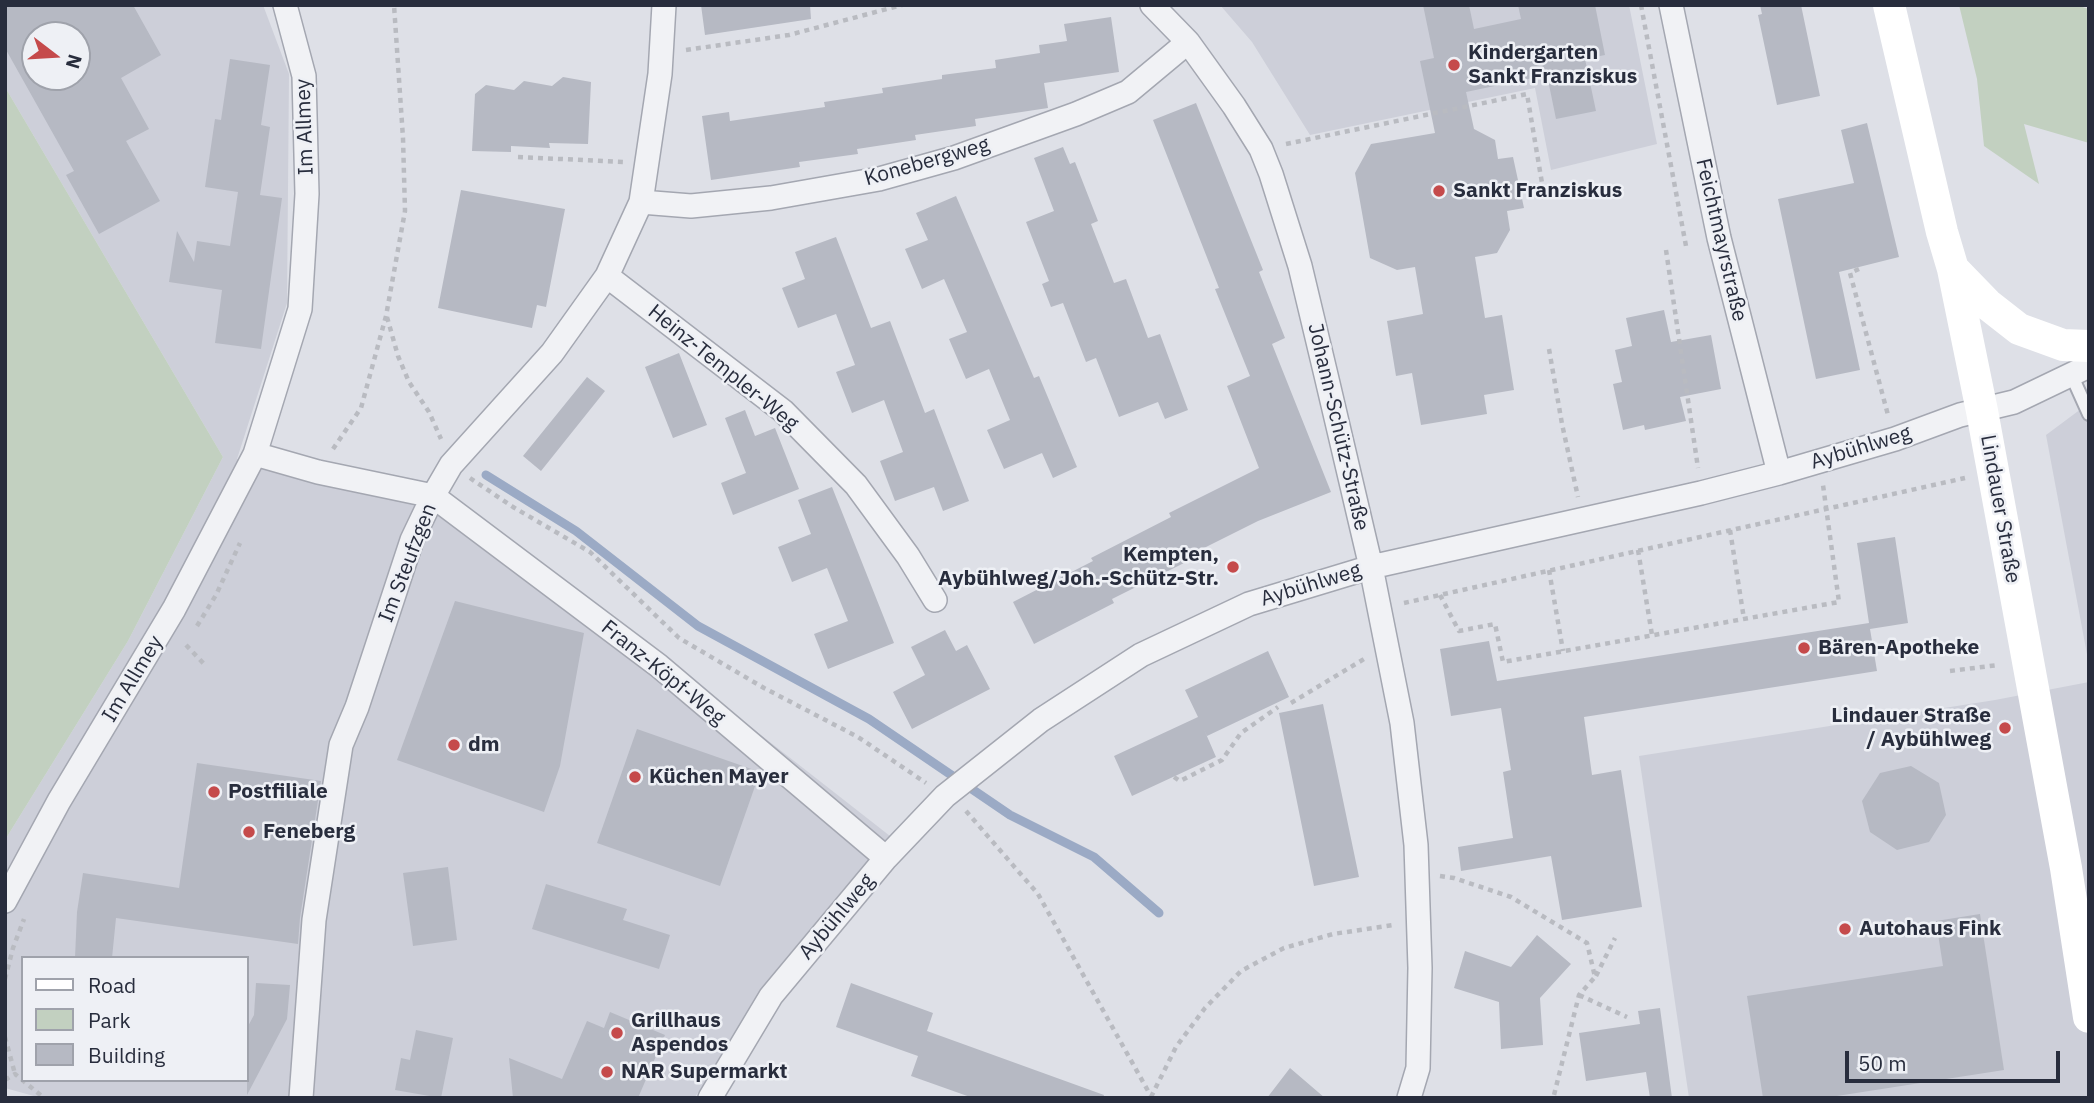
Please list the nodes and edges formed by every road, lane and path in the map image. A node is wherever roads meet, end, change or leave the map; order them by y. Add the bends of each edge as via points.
1 (285, 5) edge
2 (394, 5) edge
3 (664, 5) edge
4 (902, 5) edge
5 (1152, 5) edge
6 (1641, 5) edge
7 (1671, 5) edge
8 (1888, 5) edge
9 (1188, 43) junction
10 (660, 53) junction
11 (1261, 149) junction
12 (518, 157) dead end
13 (646, 163) junction
14 (1544, 195) dead end
15 (641, 202) junction
16 (1686, 246) dead end
17 (1666, 250) dead end
18 (1859, 269) dead end
19 (1953, 269) junction
20 (607, 276) junction
21 (386, 316) junction
22 (2089, 346) edge
23 (1549, 349) dead end
24 (2080, 370) edge
25 (1982, 411) junction
26 (2089, 414) edge
27 (1895, 439) junction
28 (255, 454) junction
29 (1820, 460) junction
30 (451, 465) junction
31 (318, 472) junction
32 (1779, 473) junction
33 (1969, 477) dead end
34 (1701, 493) junction
35 (433, 496) junction
36 (1826, 508) junction
37 (1583, 518) junction
38 (1730, 530) junction
39 (245, 534) dead end
40 (1638, 550) junction
41 (1371, 567) junction
42 (1549, 570) junction
43 (1440, 595) junction
44 (935, 600) dead end
45 (1379, 609) junction
46 (1744, 619) junction
47 (1652, 635) junction
48 (186, 645) junction
49 (1386, 646) junction
50 (1563, 652) junction
51 (179, 656) dead end
52 (205, 665) dead end
53 (1998, 665) dead end
54 (1950, 671) dead end
55 (1291, 703) dead end
56 (1278, 707) dead end
57 (1174, 777) dead end
58 (950, 792) junction
59 (886, 858) junction
60 (1417, 874) junction
61 (5, 901) edge
62 (28, 912) dead end
63 (1418, 920) junction
64 (1615, 938) dead end
65 (2085, 963) edge
66 (1595, 977) junction
67 (5, 979) edge
68 (1579, 995) junction
69 (1627, 1017) dead end
70 (2089, 1017) edge
71 (5, 1037) edge
72 (15, 1074) junction
73 (21, 1079) edge
74 (5, 1080) edge
75 (25, 1082) edge
76 (1151, 1097) edge
77 (44, 1098) edge
78 (301, 1098) edge
79 (710, 1098) edge
80 (1409, 1098) edge
81 (1555, 1098) edge

1 - 28 street, Im Allmey via 304,76 307,194 300,309
2 - 21 path via 405,211
3 - 10 street, Im Steufzgen
4 - 10 path via 789,35
5 - 9 street, Johann-Schütz-Straße
6 - 16 path
7 - 32 street, Feichtmayrstraße via 1719,238
8 - 19 main road, Lindauer Straße
9 - 11 street, Johann-Schütz-Straße
9 - 15 street, Konebergweg via 1128,92 954,158 878,179 771,198 691,206
10 - 13 street, Im Steufzgen
11 - 14 path via 1527,94
11 - 41 street, Johann-Schütz-Straße via 1300,266
12 - 13 path
13 - 15 street, Im Steufzgen
15 - 20 street, Im Steufzgen
17 - 34 path
18 - 27 path via 1850,273
19 - 22 main road via 2019,328 2063,345
19 - 25 main road, Lindauer Straße
20 - 30 street, Im Steufzgen via 552,352
20 - 44 street, Heinz-Templer-Weg via 783,411 856,485
21 - 30 path via 409,382 429,412
21 - 31 path via 361,408
23 - 37 path
24 - 25 street, Aybühlweg via 2014,402
24 - 26 lane
25 - 27 street, Aybühlweg
25 - 65 main road, Lindauer Straße
27 - 29 street, Aybühlweg
28 - 31 street
28 - 61 street, Im Allmey via 174,609
29 - 32 street, Aybühlweg
29 - 36 path
30 - 35 street, Im Steufzgen
30 - 58 path via 590,552 679,638
31 - 35 street
32 - 34 street, Aybühlweg
33 - 36 path
34 - 37 street, Aybühlweg
35 - 59 street, Franz-Köpf-Weg via 659,666
35 - 78 street, Im Steufzgen via 412,540 341,745 314,920
36 - 38 path
36 - 46 path via 1839,602
37 - 41 street, Aybühlweg
38 - 40 path
38 - 46 path
39 - 48 path
40 - 42 path
40 - 47 path
41 - 45 street, Johann-Schütz-Straße
41 - 58 street, Aybühlweg via 1249,604 1140,655 1041,720
42 - 43 path
42 - 50 path
43 - 45 path
43 - 50 path via 1459,632 1495,624 1503,662
45 - 49 street, Johann-Schütz-Straße
46 - 47 path
47 - 50 path
48 - 51 path
48 - 52 path
49 - 55 path
49 - 60 street, Johann-Schütz-Straße via 1402,723
53 - 54 path
56 - 57 path via 1241,733 1222,760 1181,781
58 - 59 street, Aybühlweg
58 - 76 path via 1038,894
59 - 79 street, Aybühlweg via 771,996
60 - 63 street, Johann-Schütz-Straße
60 - 66 path via 1454,878 1511,897 1587,943
62 - 67 path
63 - 76 path via 1333,934 1284,948 1241,971 1176,1046
63 - 80 street, Johann-Schütz-Straße via 1418,1068
64 - 66 path
65 - 70 main road, Lindauer Straße
66 - 68 path
68 - 69 path
68 - 81 path
71 - 72 path
72 - 73 path
72 - 74 path
75 - 77 path

